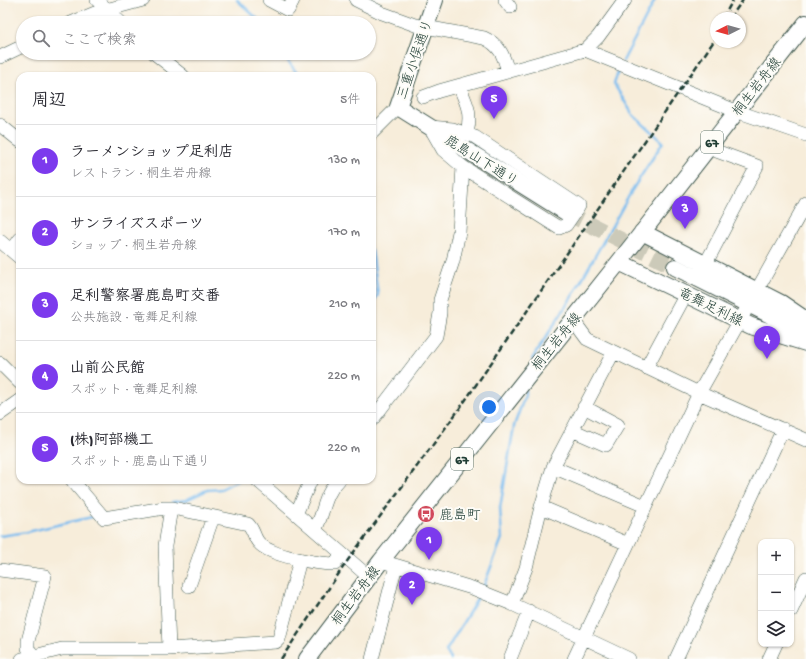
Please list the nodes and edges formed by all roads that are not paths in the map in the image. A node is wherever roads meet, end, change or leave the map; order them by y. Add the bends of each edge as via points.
1 (97, 0) edge
2 (143, 0) edge
3 (268, 0) edge
4 (293, 0) edge
5 (356, 0) edge
6 (435, 0) edge
7 (129, 2) edge
8 (622, 2) edge
9 (108, 11) junction
10 (88, 16) edge
11 (113, 16) edge
12 (806, 23) edge
13 (426, 27) junction
14 (16, 49) edge
15 (585, 50) junction
16 (0, 57) edge
17 (163, 60) edge
18 (178, 72) edge
19 (508, 72) junction
20 (459, 86) junction
21 (423, 97) dead end
22 (398, 107) junction
23 (736, 111) junction
24 (0, 125) edge
25 (430, 127) junction
26 (376, 128) edge
27 (467, 133) junction
28 (806, 135) edge
29 (16, 138) edge
30 (708, 148) junction
31 (463, 167) junction
32 (806, 203) edge
33 (567, 213) tunnel mouth
34 (803, 216) edge
35 (642, 232) junction
36 (0, 241) edge
37 (16, 254) edge
38 (619, 262) junction
39 (705, 265) junction
40 (675, 267) tunnel mouth
41 (757, 291) junction
42 (686, 294) junction
43 (750, 305) junction
44 (573, 320) junction
45 (740, 320) junction
46 (806, 320) edge
47 (806, 333) edge
48 (806, 344) edge
49 (613, 352) junction
50 (0, 364) edge
51 (646, 368) junction
52 (16, 379) edge
53 (699, 393) junction
54 (16, 403) edge
55 (584, 407) junction
56 (0, 414) edge
57 (376, 415) edge
58 (783, 428) junction
59 (572, 430) junction
60 (806, 440) edge
61 (554, 467) junction
62 (75, 484) edge
63 (262, 484) edge
64 (309, 484) edge
65 (336, 484) edge
66 (645, 506) junction
67 (541, 507) junction
68 (170, 508) junction
69 (296, 514) junction
70 (213, 517) junction
71 (315, 530) junction
72 (628, 544) junction
73 (342, 554) junction
74 (300, 560) junction
75 (381, 561) junction
76 (396, 566) junction
77 (0, 570) edge
78 (369, 577) junction
79 (806, 578) edge
80 (189, 586) dead end
81 (512, 604) junction
82 (794, 604) edge
83 (529, 611) junction
84 (584, 637) junction
85 (775, 647) edge
86 (169, 649) junction
87 (195, 653) edge
88 (30, 658) edge
89 (307, 659) edge
90 (372, 659) edge
91 (510, 659) edge
92 (574, 659) edge
93 (629, 659) edge
94 (676, 659) edge
95 (769, 659) edge

1 - 9 street
2 - 7 street
3 - 4 street via 288,10
5 - 13 street via 382,13
6 - 13 main road, 三重小俣通り
7 - 9 street
8 - 15 street via 598,37
9 - 10 street
9 - 11 street
12 - 23 main road, 桐生岩舟線 / 67
13 - 19 street via 493,42 501,49
13 - 22 main road, 三重小俣通り
14 - 16 street
15 - 19 street
15 - 23 street
17 - 18 street
19 - 20 street
20 - 21 street
20 - 27 street via 469,110
22 - 25 main road, 鹿島山下通り
22 - 26 street, 三重小俣通り
23 - 28 street
23 - 30 main road, 桐生岩舟線 / 67
24 - 29 street
25 - 27 street
25 - 31 street via 442,150
25 - 33 main road, 鹿島山下通り
27 - 31 street via 579,206 566,225 559,228
30 - 35 main road, 桐生岩舟線 / 67
30 - 39 street via 757,166
31 - 57 street via 459,237 440,300 436,336
32 - 34 street
34 - 41 street
35 - 38 main road, 桐生岩舟線 / 67
35 - 39 main road
36 - 37 street
38 - 42 main road, 竜舞足利線
38 - 44 main road, 桐生岩舟線 / 67
39 - 41 main road
40 - 43 main road
41 - 43 street
41 - 46 main road
42 - 45 main road, 竜舞足利線
42 - 51 street
43 - 45 street
43 - 47 main road
44 - 49 street via 587,339
44 - 75 main road, 桐生岩舟線 / 67
45 - 48 main road, 竜舞足利線
45 - 53 street
49 - 51 street
49 - 55 street
50 - 52 street
51 - 53 street
53 - 58 street
53 - 66 street
54 - 56 street
55 - 59 street
55 - 59 street via 618,425 606,445
58 - 60 street
58 - 94 street
59 - 61 street
61 - 66 street
61 - 67 street
62 - 68 street via 104,518
63 - 69 street
64 - 69 street
65 - 71 street via 329,492 320,523
66 - 72 street
67 - 72 street
67 - 81 street via 526,568
68 - 70 street
68 - 86 street via 165,546
69 - 71 street
70 - 74 street via 248,524 259,543 273,551
70 - 80 street
71 - 73 street
72 - 84 street
73 - 74 street via 335,564
73 - 78 street
74 - 87 street via 279,639 276,642
75 - 76 street
75 - 78 main road, 桐生岩舟線 / 67
76 - 81 street via 472,588
76 - 90 street
77 - 88 street via 44,576 28,640
78 - 89 main road, 桐生岩舟線 / 67
79 - 82 street
81 - 83 street
83 - 84 street
83 - 91 street
84 - 92 street
84 - 93 street
85 - 95 street
86 - 87 street
86 - 88 street via 62,649

